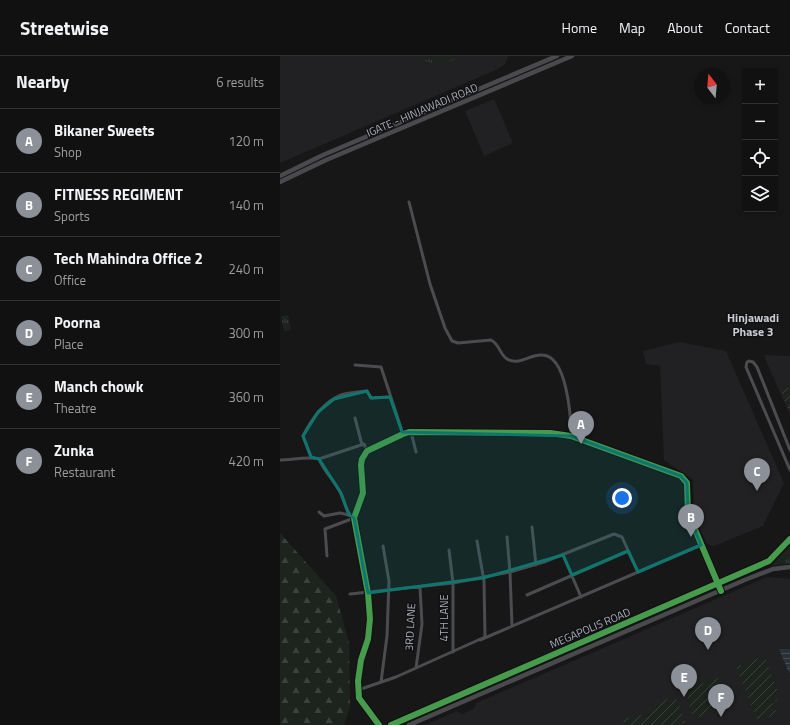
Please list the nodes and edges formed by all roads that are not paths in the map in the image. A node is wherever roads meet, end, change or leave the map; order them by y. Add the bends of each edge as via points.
1 (557, 56) edge
2 (572, 56) edge
3 (280, 176) edge
4 (280, 182) edge
5 (408, 202) dead end
6 (355, 365) dead end
7 (390, 397) junction
8 (355, 418) dead end
9 (411, 432) junction
10 (403, 434) junction
11 (571, 436) junction
12 (362, 445) junction
13 (790, 450) edge
14 (368, 451) junction
15 (416, 452) dead end
16 (311, 457) junction
17 (319, 459) junction
18 (280, 460) edge
19 (790, 470) edge
20 (318, 512) dead end
21 (349, 515) junction
22 (354, 518) junction
23 (532, 527) dead end
24 (507, 538) dead end
25 (790, 539) edge
26 (478, 541) dead end
27 (701, 545) junction
28 (383, 546) dead end
29 (449, 550) dead end
30 (628, 551) junction
31 (563, 555) junction
32 (327, 556) dead end
33 (536, 565) junction
34 (790, 567) edge
35 (510, 572) junction
36 (638, 572) junction
37 (572, 575) junction
38 (483, 578) junction
39 (453, 583) junction
40 (717, 584) junction
41 (420, 587) junction
42 (389, 590) junction
43 (721, 591) junction
44 (368, 593) junction
45 (350, 594) dead end
46 (527, 595) dead end
47 (581, 596) junction
48 (512, 626) junction
49 (480, 640) junction
50 (453, 652) junction
51 (416, 668) junction
52 (381, 682) junction
53 (358, 690) junction
54 (379, 725) edge
55 (391, 725) edge
56 (409, 725) edge

1 - 3 street, IGATE - HINJAWADI ROAD
2 - 4 street, IGATE - HINJAWADI ROAD
5 - 11 street via 430,284 452,341 458,343 491,340 496,342 509,360 517,361 540,354 555,360 567,395
6 - 7 street via 381,367
7 - 10 street
7 - 16 street via 371,398 367,391 343,394 334,399 318,412 303,436
8 - 12 street
9 - 10 street
9 - 11 street via 550,433
9 - 15 street
10 - 14 street
11 - 27 street via 681,476 687,484 688,513
12 - 14 street via 364,444
12 - 17 street
13 - 19 street via 757,367 749,361 746,367
14 - 22 street via 361,465 363,493
16 - 17 street
16 - 18 street
17 - 21 street via 341,493
20 - 21 street via 324,516 340,513
21 - 22 street
22 - 32 street via 325,529
22 - 44 street
23 - 33 street
24 - 35 street
25 - 40 street, MEGAPOLIS ROAD via 770,561
26 - 38 street
27 - 36 street
27 - 40 street
28 - 42 street
29 - 39 street, 4TH LANE
30 - 31 street via 622,537 614,534
30 - 36 street
30 - 37 street
31 - 33 street
31 - 37 street
33 - 35 street
34 - 43 street, MEGAPOLIS ROAD via 773,569
35 - 38 street
35 - 48 street
36 - 47 street
37 - 46 street
37 - 47 street
38 - 39 street
38 - 49 street via 486,634
39 - 41 street
39 - 50 street, 4TH LANE
40 - 43 street
40 - 55 street, MEGAPOLIS ROAD
41 - 42 street
41 - 51 street, 3RD LANE via 422,624
42 - 44 street
42 - 52 street
43 - 56 street, MEGAPOLIS ROAD
44 - 45 street
44 - 53 street via 368,639 361,660
47 - 48 street
48 - 49 street
49 - 50 street
50 - 51 street
51 - 52 street
52 - 53 street
53 - 54 street via 359,698

